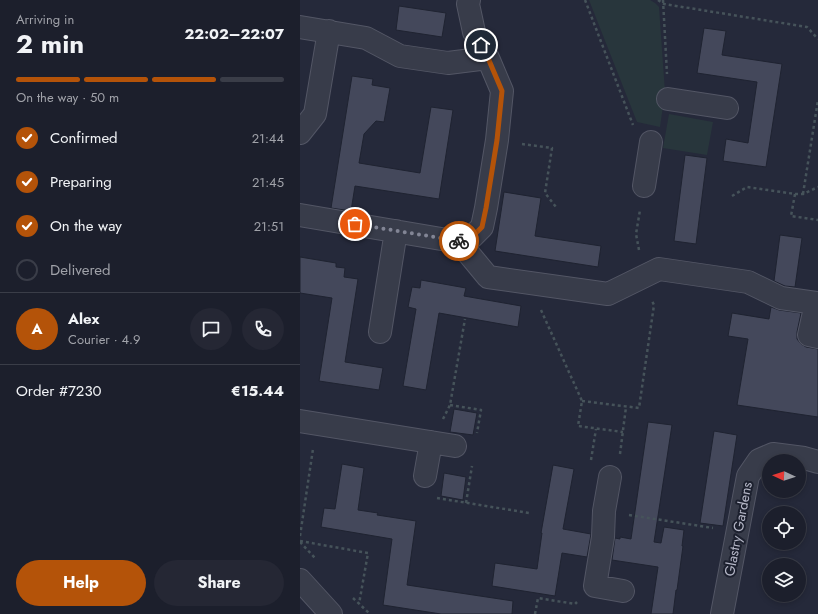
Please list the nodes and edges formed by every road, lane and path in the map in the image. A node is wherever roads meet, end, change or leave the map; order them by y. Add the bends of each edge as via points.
1 (468, 0) edge
2 (585, 0) edge
3 (658, 0) edge
4 (300, 27) edge
5 (329, 31) junction
6 (818, 39) edge
7 (488, 58) junction
8 (668, 100) dead end
9 (818, 100) edge
10 (727, 108) dead end
11 (300, 133) edge
12 (497, 140) junction
13 (651, 142) joint
14 (644, 186) joint
15 (818, 187) edge
16 (795, 194) junction
17 (803, 194) junction
18 (732, 196) dead end
19 (556, 207) dead end
20 (300, 216) edge
21 (818, 220) edge
22 (396, 231) junction
23 (459, 242) junction
24 (643, 277) junction
25 (541, 284) junction
26 (464, 320) dead end
27 (380, 332) dead end
28 (818, 337) edge
29 (582, 402) junction
30 (626, 406) junction
31 (307, 422) edge
32 (623, 432) junction
33 (431, 442) junction
34 (455, 446) dead end
35 (818, 462) edge
36 (425, 476) joint
37 (610, 477) joint
38 (604, 511) junction
39 (529, 513) dead end
40 (738, 532) junction
41 (300, 536) edge
42 (300, 541) edge
43 (300, 580) edge
44 (595, 586) junction
45 (623, 591) dead end
46 (359, 604) dead end
47 (331, 614) edge
48 (535, 614) edge
49 (722, 614) edge

1 - 7 street via 474,32
2 - 13 path via 632,124
3 - 6 path via 664,4 807,27
4 - 5 street
5 - 7 street via 366,38 400,56 448,63
5 - 11 street via 316,114
7 - 12 street via 502,91
8 - 10 street
9 - 17 path
12 - 19 path via 552,148 545,193
12 - 23 street via 482,227 472,237
13 - 14 street
14 - 24 path via 636,234
15 - 17 path
16 - 17 path
16 - 18 path via 746,187
16 - 21 path via 791,216
20 - 22 street
22 - 23 street
22 - 27 street
23 - 25 street via 488,277
24 - 25 street via 608,294
24 - 28 street via 659,269 748,282 781,298 816,303 809,335
24 - 30 path via 654,306 639,408
25 - 29 path via 538,302
26 - 33 path via 450,405
29 - 30 path
29 - 32 path via 578,426
30 - 32 path
31 - 33 street
31 - 41 path via 314,443
32 - 37 path via 618,465
33 - 34 street
33 - 36 street
35 - 40 street, Glastry Gardens via 773,454 759,460 748,476
36 - 39 path via 438,498
37 - 38 street
38 - 40 path
38 - 44 street via 603,537
40 - 49 street, Glastry Gardens
42 - 46 path via 368,553
43 - 47 street
44 - 45 street
44 - 48 path via 575,604 538,598

